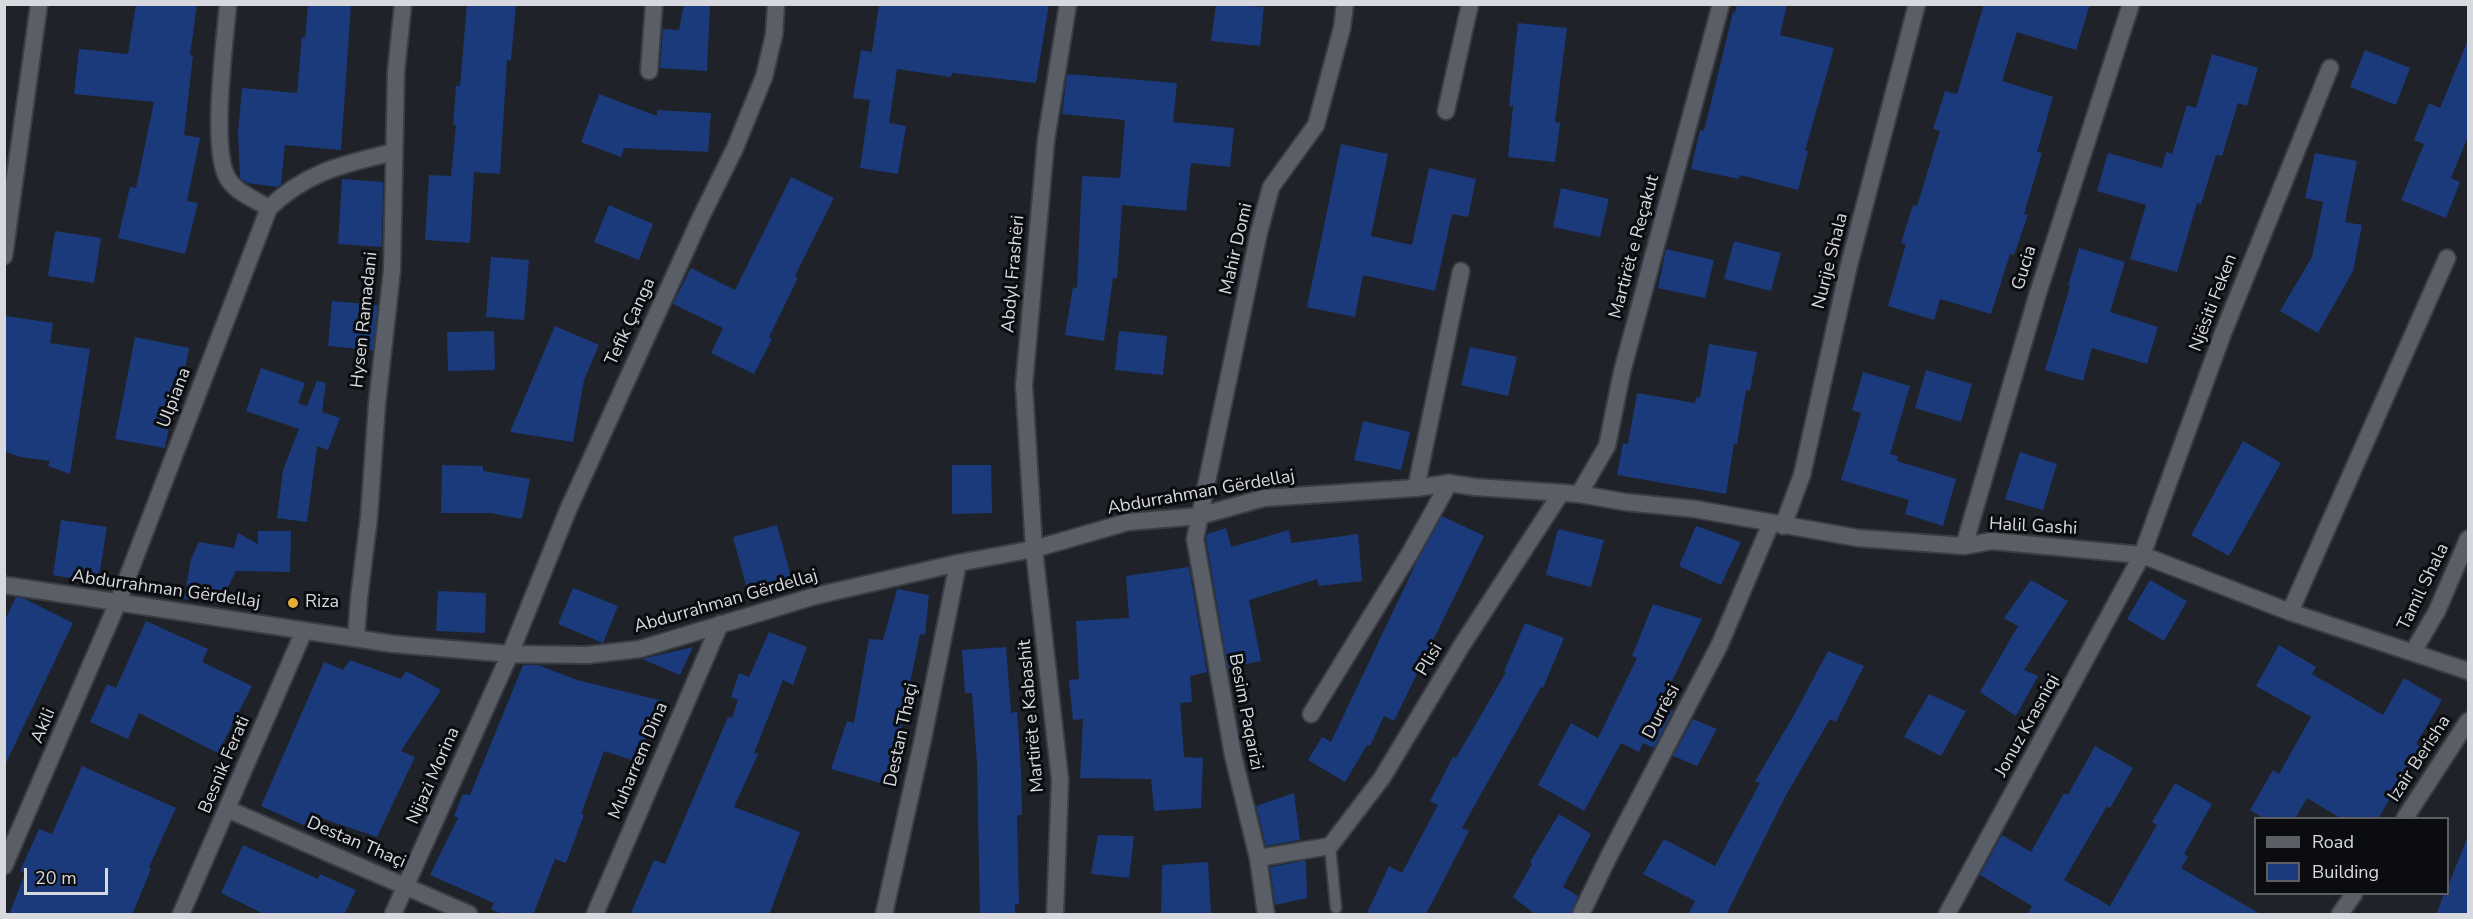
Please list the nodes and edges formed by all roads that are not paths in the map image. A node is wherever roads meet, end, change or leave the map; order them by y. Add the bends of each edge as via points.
1 (228, 4) edge
2 (403, 4) edge
3 (654, 4) edge
4 (776, 4) edge
5 (1068, 4) edge
6 (1346, 4) edge
7 (1470, 4) edge
8 (1721, 4) edge
9 (1917, 4) edge
10 (2131, 4) edge
11 (38, 5) edge
12 (2330, 68) dead end
13 (650, 70) dead end
14 (1446, 111) dead end
15 (394, 152) junction
16 (269, 208) junction
17 (4, 256) edge
18 (2447, 258) dead end
19 (1461, 271) dead end
20 (1449, 483) junction
21 (1416, 488) junction
22 (1561, 493) junction
23 (1579, 494) junction
24 (1199, 516) junction
25 (1777, 525) junction
26 (2469, 538) edge
27 (1964, 546) junction
28 (1035, 549) junction
29 (2142, 555) junction
30 (958, 563) junction
31 (4, 585) edge
32 (118, 602) junction
33 (2290, 612) junction
34 (720, 624) junction
35 (304, 631) junction
36 (356, 638) junction
37 (2413, 652) junction
38 (510, 654) junction
39 (2469, 671) edge
40 (1311, 714) dead end
41 (2469, 721) edge
42 (227, 809) junction
43 (2406, 817) edge
44 (1330, 846) junction
45 (1258, 858) junction
46 (4, 866) edge
47 (406, 886) junction
48 (2353, 895) edge
49 (1336, 908) dead end
50 (181, 915) edge
51 (393, 915) edge
52 (469, 915) edge
53 (594, 915) edge
54 (884, 915) edge
55 (1055, 915) edge
56 (1266, 915) edge
57 (1581, 915) edge
58 (1947, 915) edge
59 (2340, 915) edge

1 - 16 street via 219,102 224,168 238,190
2 - 15 street, Hysen Ramadani
3 - 13 street
4 - 38 street, Tefik Çanga via 774,35 764,77 735,148 572,499
5 - 28 street, Abdyl Frashëri via 1046,140 1024,385
6 - 24 street, Mahir Domi via 1316,125 1271,187
7 - 14 street
8 - 23 street, Martirët e Reçakut via 1622,372 1607,446
9 - 25 street, Nurije Shala via 1849,265 1802,475
10 - 27 street, Gucia via 2038,293
11 - 17 street
12 - 29 street, Njësiti Feken via 2223,333
15 - 16 street, Ulpiana via 352,162 302,181
15 - 36 street, Hysen Ramadani via 392,270
16 - 32 street, Ulpiana
18 - 33 street
19 - 21 street
20 - 21 street, Abdurrahman Gërdellaj
20 - 22 street, Abdurrahman Gërdellaj
20 - 40 street
21 - 24 street, Abdurrahman Gërdellaj via 1264,498
22 - 23 street, Abdurrahman Gërdellaj
22 - 44 street, Plisi via 1382,778
23 - 25 street, Halil Gashi via 1695,509
24 - 28 street, Abdurrahman Gërdellaj via 1128,522
24 - 45 street, Besim Paqarizi via 1195,539 1211,637 1233,755
25 - 27 street, Halil Gashi via 1858,538
25 - 57 street, Durrësi
26 - 37 street, Tamil Shala via 2437,611
27 - 29 street, Halil Gashi via 1992,541
28 - 30 street, Abdurrahman Gërdellaj
28 - 55 street, Martirët e Kabashit via 1060,780
29 - 33 street, Halil Gashi
29 - 58 street, Jonuz Krasniqi
30 - 34 street, Abdurrahman Gërdellaj via 815,596
30 - 54 street, Destan Thaçi
31 - 32 street, Abdurrahman Gërdellaj
32 - 35 street, Abdurrahman Gërdellaj
32 - 46 street, Akili
33 - 37 street, Halil Gashi
34 - 38 street, Abdurrahman Gërdellaj via 640,649 587,655
34 - 53 street, Muharrem Dina
35 - 36 street, Abdurrahman Gërdellaj
35 - 42 street, Besnik Ferati
36 - 38 street, Abdurrahman Gërdellaj
37 - 39 street, Halil Gashi
38 - 47 street, Nijazi Morina
41 - 43 street, Izair Berisha
42 - 47 street, Destan Thaçi
42 - 50 street, Besnik Ferati
44 - 45 street
44 - 49 lane
45 - 56 street, Besim Paqarizi
47 - 51 street, Nijazi Morina
47 - 52 street, Destan Thaçi
48 - 59 street

